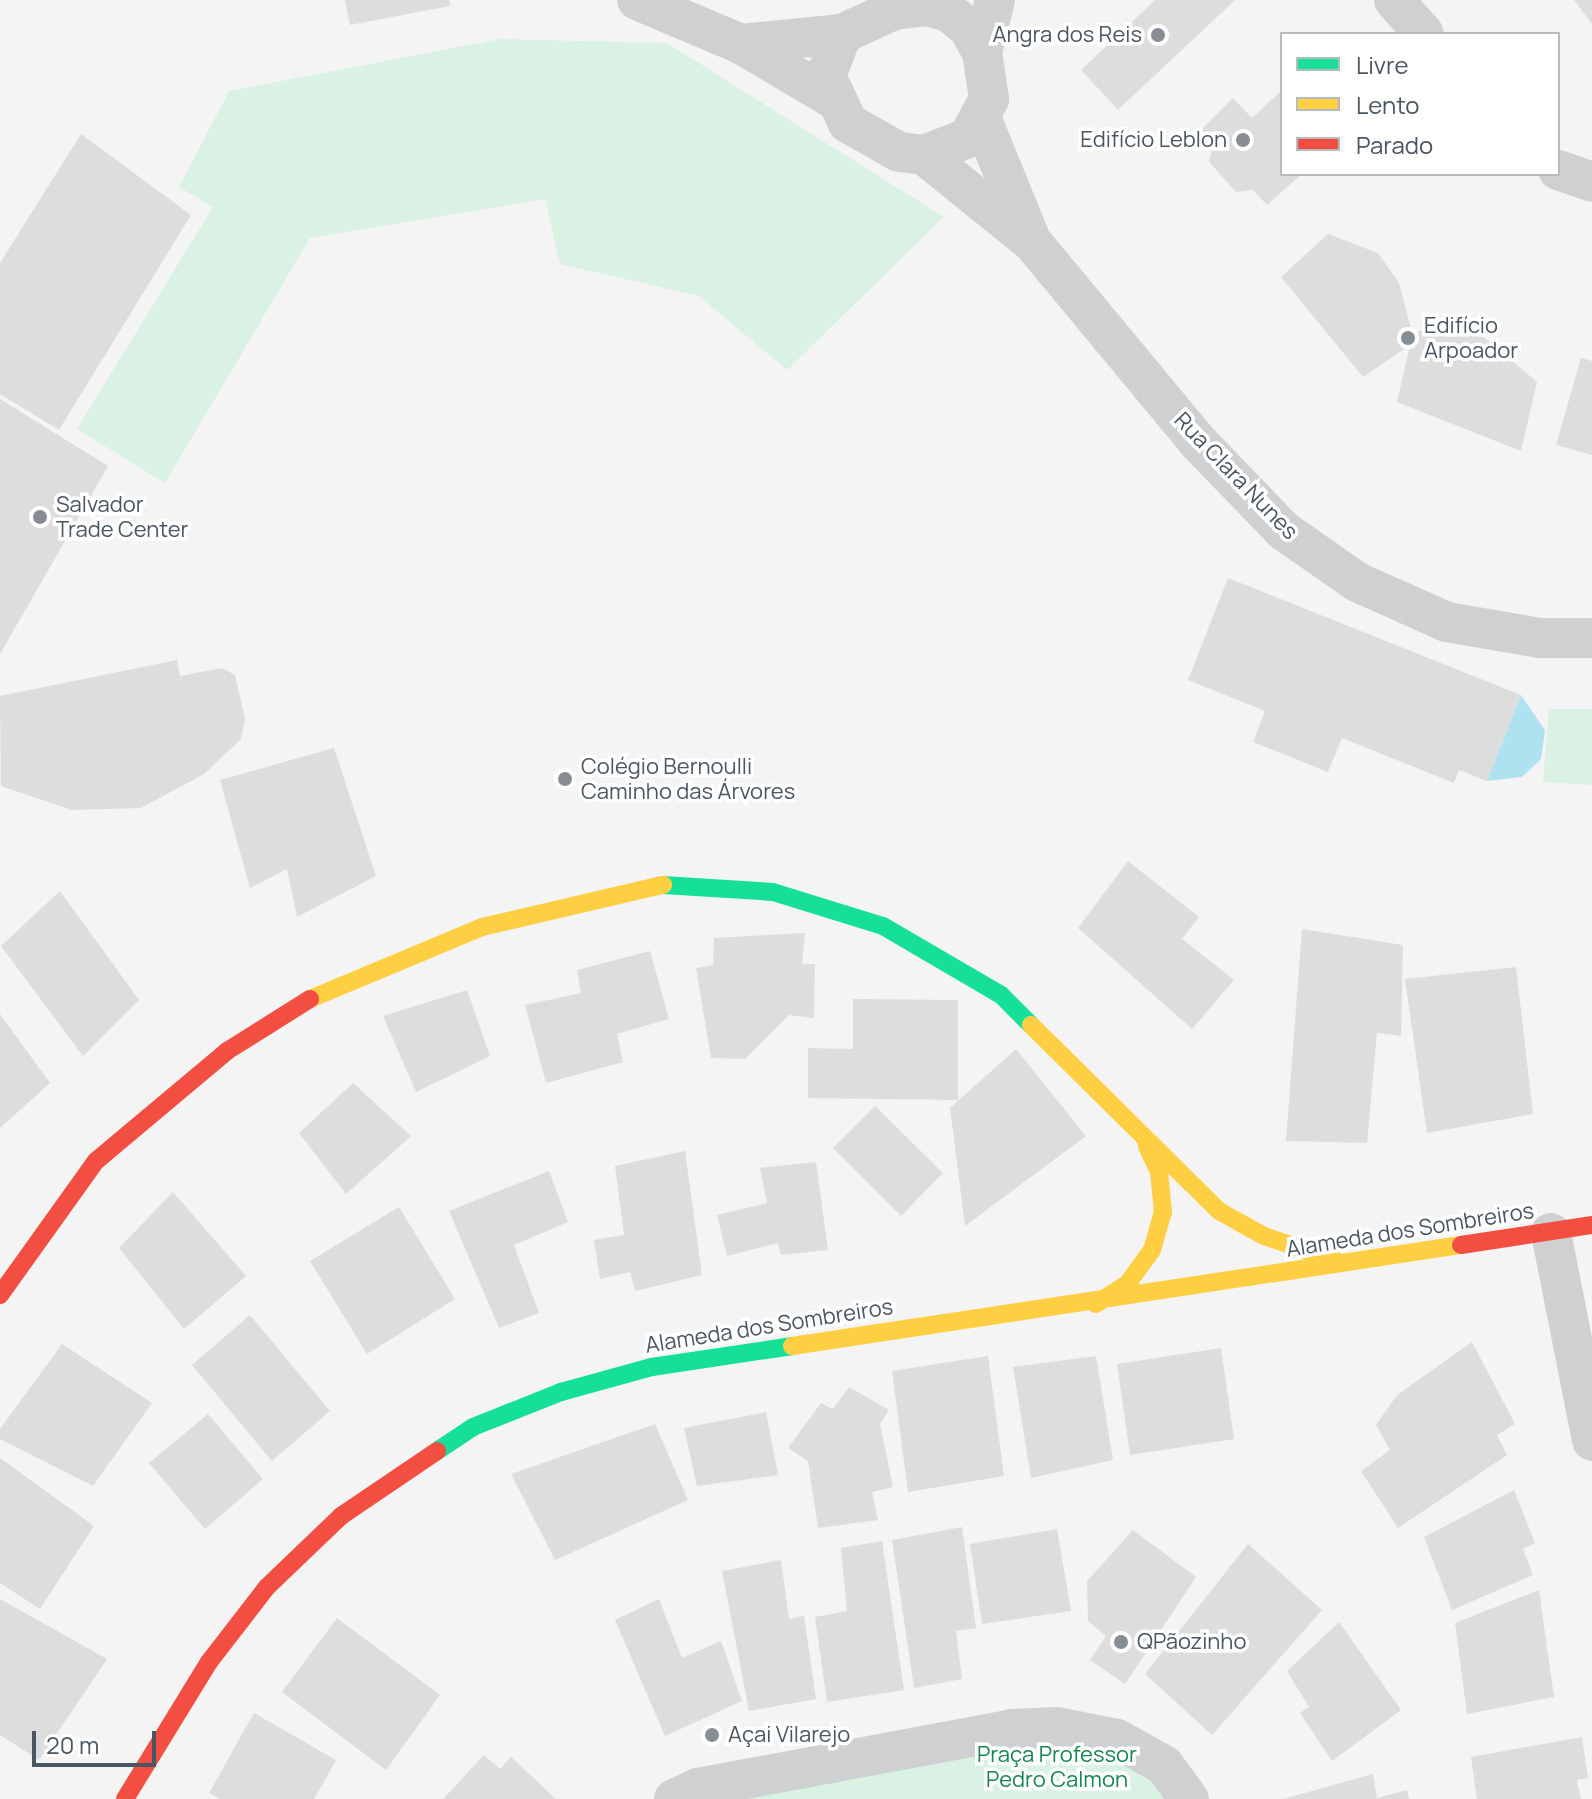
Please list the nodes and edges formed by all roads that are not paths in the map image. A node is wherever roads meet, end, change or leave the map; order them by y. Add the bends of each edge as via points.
1 (637, 0) edge
2 (995, 0) edge
3 (1395, 0) edge
4 (932, 3) edge
5 (1422, 32) edge
6 (842, 34) junction
7 (741, 44) junction
8 (982, 52) junction
9 (832, 98) junction
10 (982, 120) junction
11 (924, 155) junction
12 (1560, 171) edge
13 (1592, 182) edge
14 (1032, 242) junction
15 (1592, 638) edge
16 (1142, 1137) junction
17 (1592, 1225) edge
18 (1551, 1233) junction
19 (1343, 1263) junction
20 (0, 1295) edge
21 (1095, 1304) junction
22 (1592, 1441) edge
23 (125, 1799) edge
24 (674, 1799) edge
25 (1189, 1799) edge

1 - 7 street
2 - 8 street
3 - 5 street
4 - 6 street via 894,10
4 - 8 street via 969,29
6 - 7 street
6 - 9 street via 826,76
7 - 9 street
8 - 10 street via 989,99
9 - 11 street via 848,123 873,141
10 - 11 street via 968,138
10 - 14 street, Rua Clara Nunes
11 - 14 street, Rua Clara Nunes
12 - 13 street
14 - 15 street, Rua Clara Nunes via 1198,442 1284,531 1357,582 1447,622 1540,638
16 - 19 street via 1219,1211 1264,1236
16 - 20 street via 1001,995 883,926 773,892 670,884 482,927 304,1001 227,1051 96,1161
16 - 21 street via 1159,1172 1159,1225 1152,1250 1128,1283
17 - 18 street, Alameda dos Sombreiros
18 - 19 street, Alameda dos Sombreiros
18 - 22 street
19 - 21 street, Alameda dos Sombreiros
21 - 23 street, Alameda dos Sombreiros via 652,1367 561,1392 473,1427 341,1516 267,1587 209,1662
24 - 25 street via 714,1785 1012,1729 1057,1727 1117,1739 1164,1765

